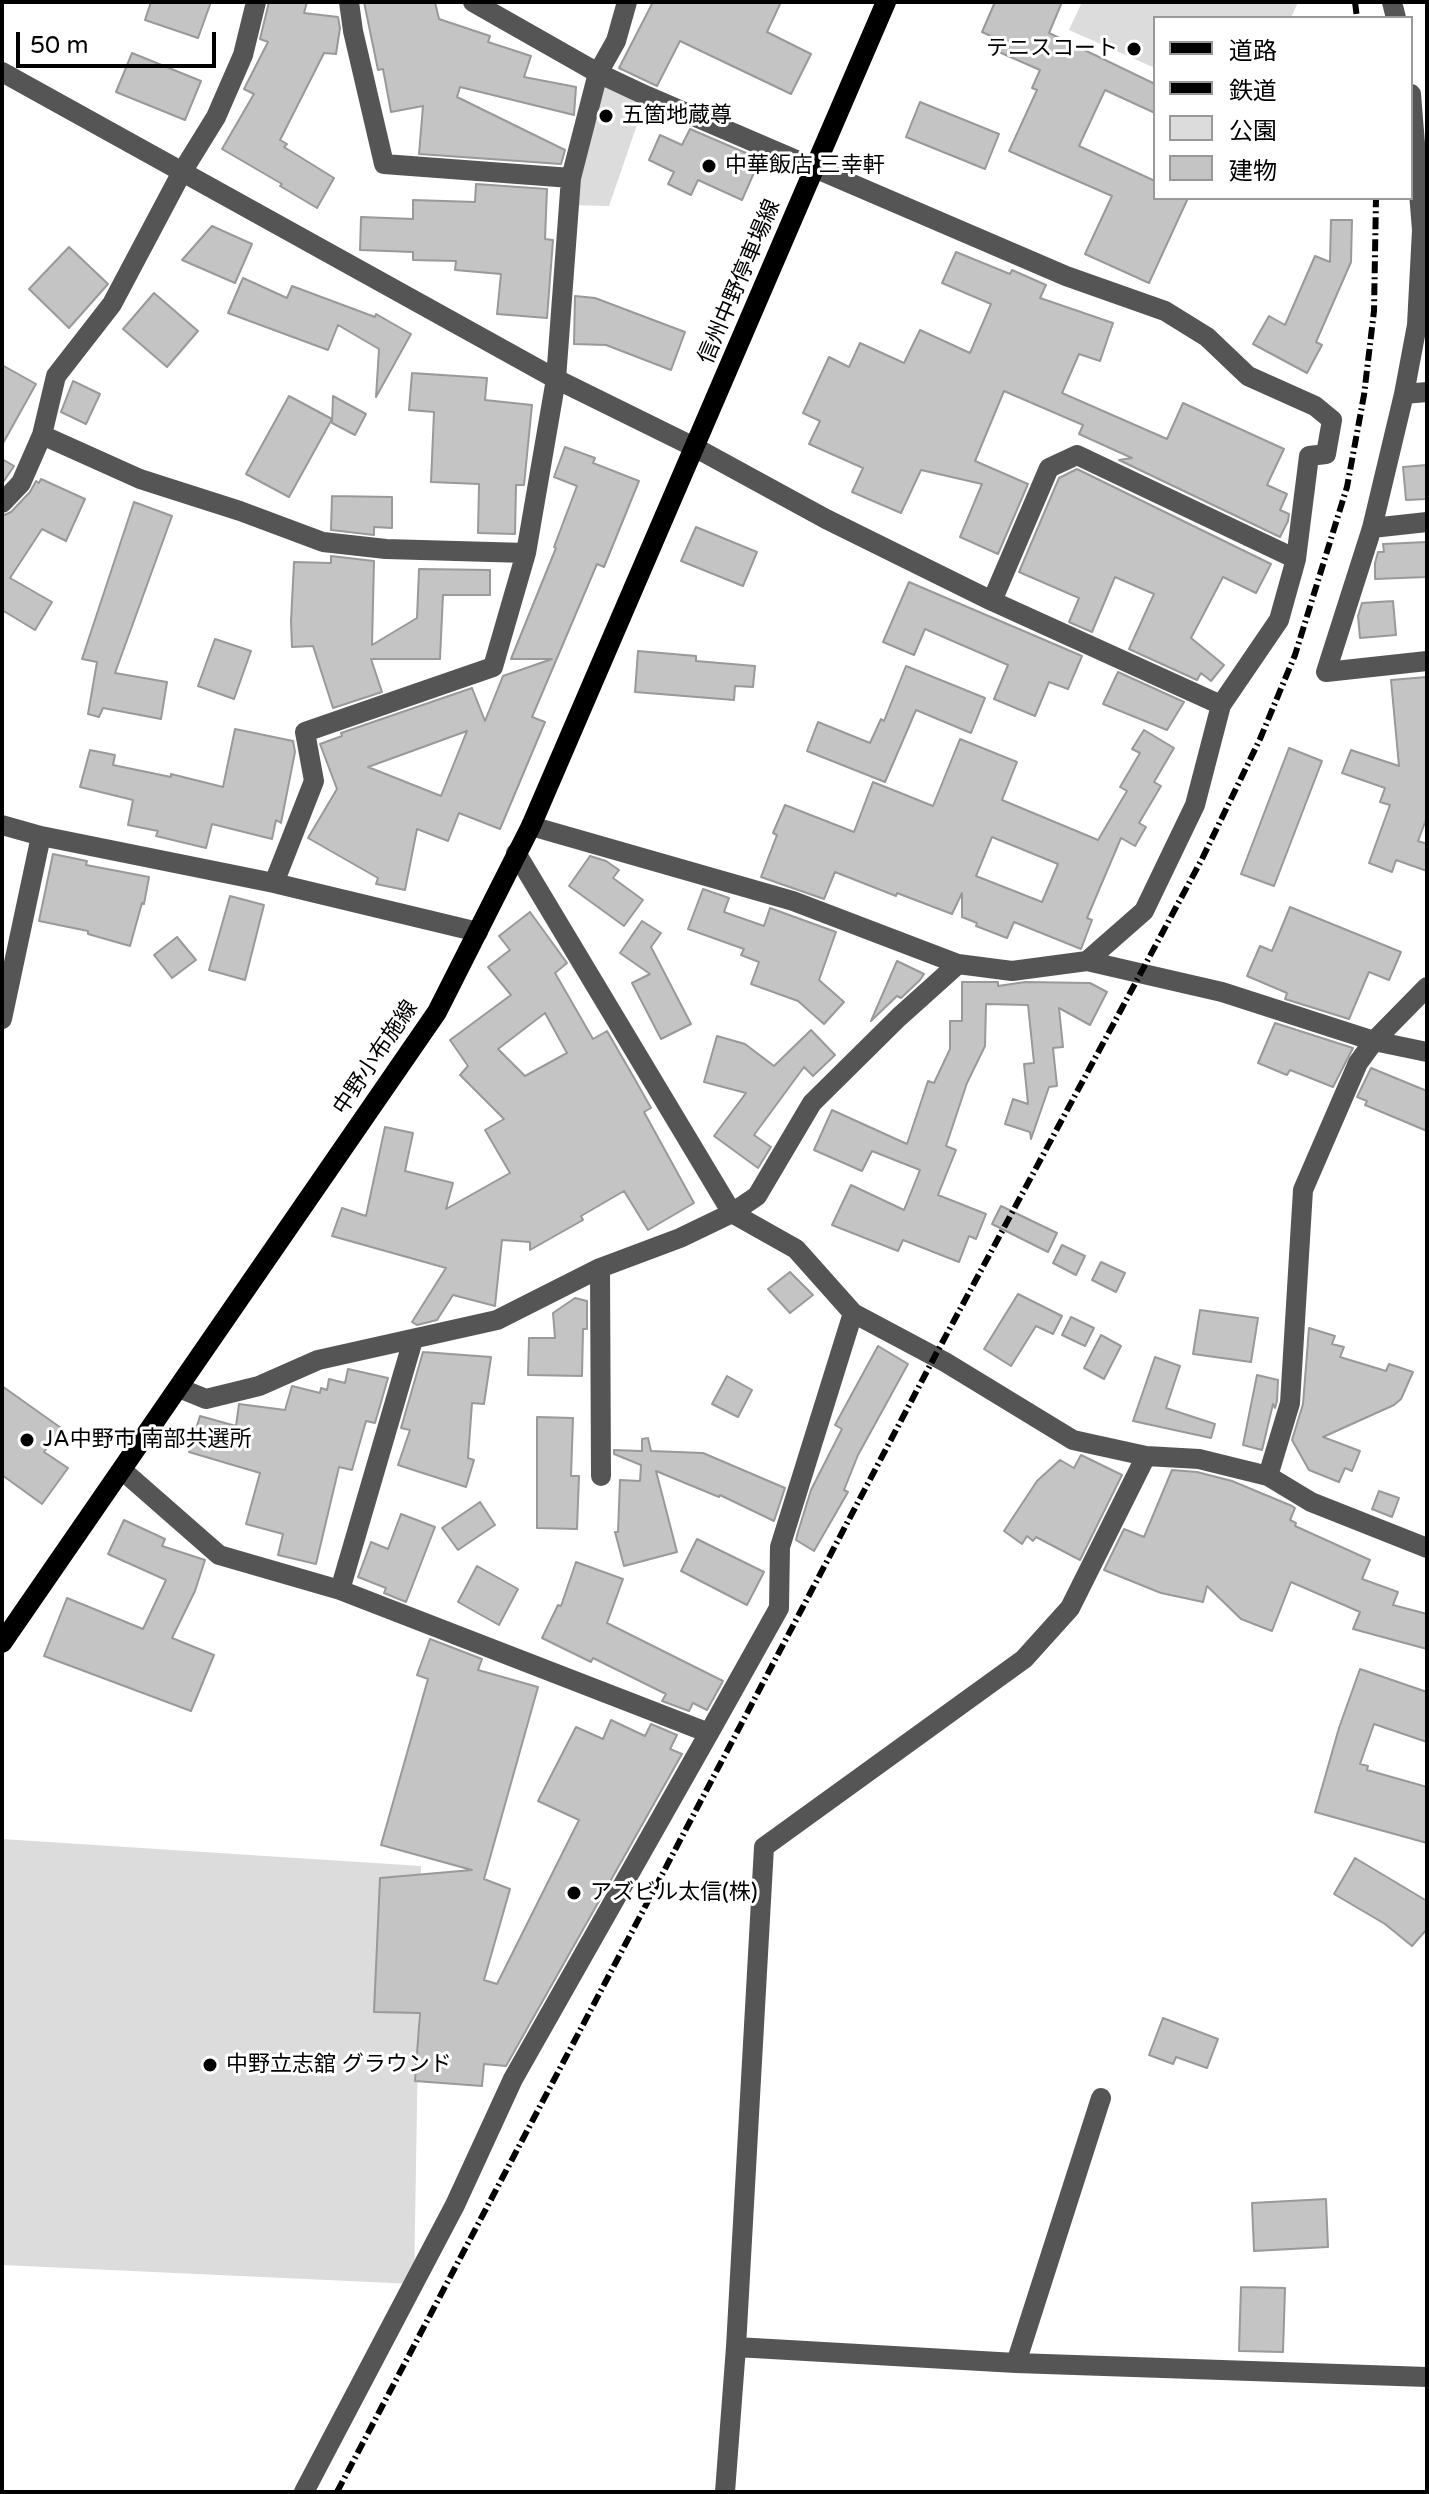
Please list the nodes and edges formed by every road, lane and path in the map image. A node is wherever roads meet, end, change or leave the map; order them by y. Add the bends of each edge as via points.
1 (256, 2) edge
2 (349, 2) edge
3 (473, 2) edge
4 (627, 2) edge
5 (886, 2) edge
6 (2, 72) edge
7 (598, 73) junction
8 (1413, 119) edge
9 (816, 166) junction
10 (182, 172) junction
11 (571, 178) junction
12 (556, 379) junction
13 (1427, 392) edge
14 (1404, 394) junction
15 (42, 435) junction
16 (696, 448) junction
17 (2, 503) edge
18 (1427, 522) edge
19 (1372, 528) junction
20 (526, 553) junction
21 (1296, 559) junction
22 (992, 601) junction
23 (1427, 661) edge
24 (1221, 705) junction
25 (2, 825) edge
26 (531, 826) junction
27 (41, 836) junction
28 (516, 853) junction
29 (274, 883) junction
30 (478, 932) junction
31 (1087, 961) junction
32 (958, 964) junction
33 (1427, 987) edge
34 (2, 1019) edge
35 (1374, 1041) junction
36 (1427, 1052) edge
37 (732, 1213) junction
38 (600, 1268) junction
39 (853, 1313) junction
40 (413, 1340) junction
41 (179, 1388) junction
42 (1146, 1456) junction
43 (122, 1470) junction
44 (601, 1476) dead end
45 (1268, 1476) junction
46 (1427, 1548) edge
47 (340, 1590) junction
48 (2, 1643) edge
49 (709, 1733) junction
50 (1101, 2098) dead end
51 (736, 2347) junction
52 (1016, 2363) junction
53 (1427, 2377) edge
54 (304, 2492) edge
55 (725, 2492) edge

1 - 10 street via 238,68
2 - 11 street via 384,164
3 - 7 street
4 - 7 street via 616,41
5 - 9 main road, 信州中野停車場線
6 - 10 street
7 - 9 street
7 - 11 street
8 - 14 street via 1422,230 1417,325
9 - 16 main road, 信州中野停車場線
9 - 21 street via 1066,276 1165,311 1207,337 1248,376 1315,406 1332,420 1326,454 1309,456
10 - 12 street
10 - 15 street via 112,304 56,376
11 - 12 street
12 - 16 street
12 - 20 street
13 - 14 street
14 - 19 street
15 - 17 street via 21,483
15 - 20 street via 140,479 323,542
16 - 22 street
16 - 26 main road, 中野小布施線
18 - 19 street
19 - 23 street via 1326,672
20 - 29 street via 493,667 305,732 314,781
21 - 22 street via 1077,455 1049,468
21 - 24 street via 1279,620
22 - 24 street
24 - 31 street via 1195,805 1144,911
25 - 27 street
26 - 28 main road, 中野小布施線
26 - 32 street via 793,901
27 - 29 street
27 - 34 street
28 - 30 main road, 中野小布施線
28 - 37 street
29 - 30 street
30 - 41 main road, 中野小布施線 via 437,1012
31 - 32 street via 1012,971
31 - 35 street via 1222,992
32 - 37 street via 812,1103 757,1196
33 - 35 street
35 - 36 street
35 - 45 street via 1358,1063 1303,1190 1290,1403
37 - 38 street
37 - 39 street via 796,1249
38 - 40 street via 497,1320
38 - 44 street
39 - 42 street via 1073,1440
39 - 49 street via 780,1547 779,1608
40 - 41 street via 318,1360 259,1386 206,1399
40 - 47 street
41 - 43 main road, 中野小布施線
42 - 45 street via 1199,1459
42 - 51 street via 1070,1608 1024,1659 764,1847
43 - 47 street via 219,1555
43 - 48 main road, 中野小布施線
45 - 46 street via 1311,1502
47 - 49 street
49 - 54 street via 513,2079 455,2205
50 - 52 street
51 - 52 street
51 - 55 street
52 - 53 street

